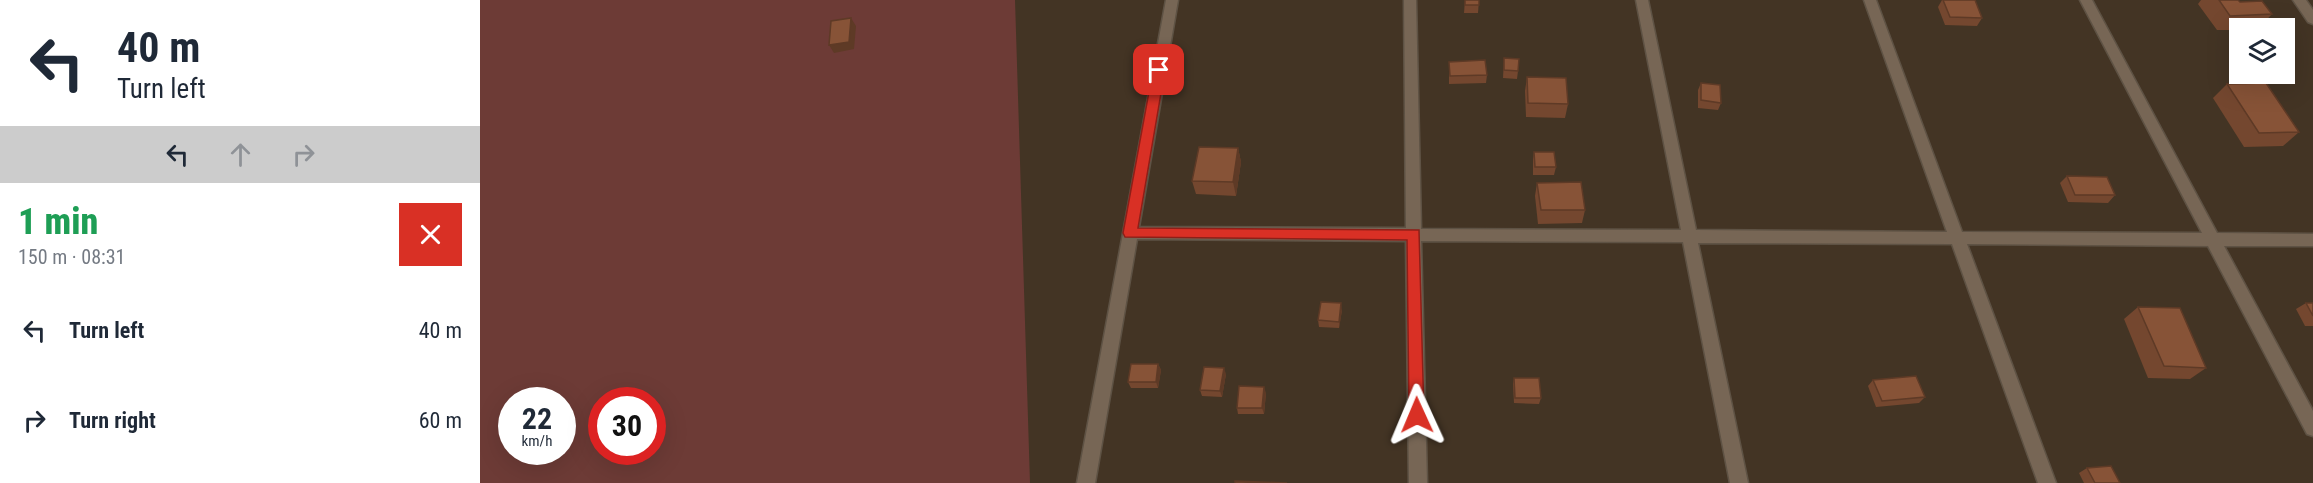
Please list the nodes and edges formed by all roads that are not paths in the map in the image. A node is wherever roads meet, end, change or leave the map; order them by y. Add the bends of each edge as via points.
1 (1172, 0) edge
2 (1410, 0) edge
3 (1642, 0) edge
4 (1870, 0) edge
5 (2086, 0) edge
6 (2300, 0) edge
7 (2313, 19) edge
8 (1130, 233) junction
9 (1414, 234) junction
10 (1957, 237) junction
11 (1690, 238) junction
12 (2213, 239) junction
13 (2313, 240) edge
14 (2313, 428) edge
15 (1086, 483) edge
16 (1418, 483) edge
17 (1739, 483) edge
18 (2047, 483) edge

1 - 8 street
2 - 9 street
3 - 11 street
4 - 10 street
5 - 12 street
6 - 7 street
8 - 9 street
8 - 15 street
9 - 11 street
9 - 16 street
10 - 11 street
10 - 12 street
10 - 18 street
11 - 17 street
12 - 13 street
12 - 14 street

